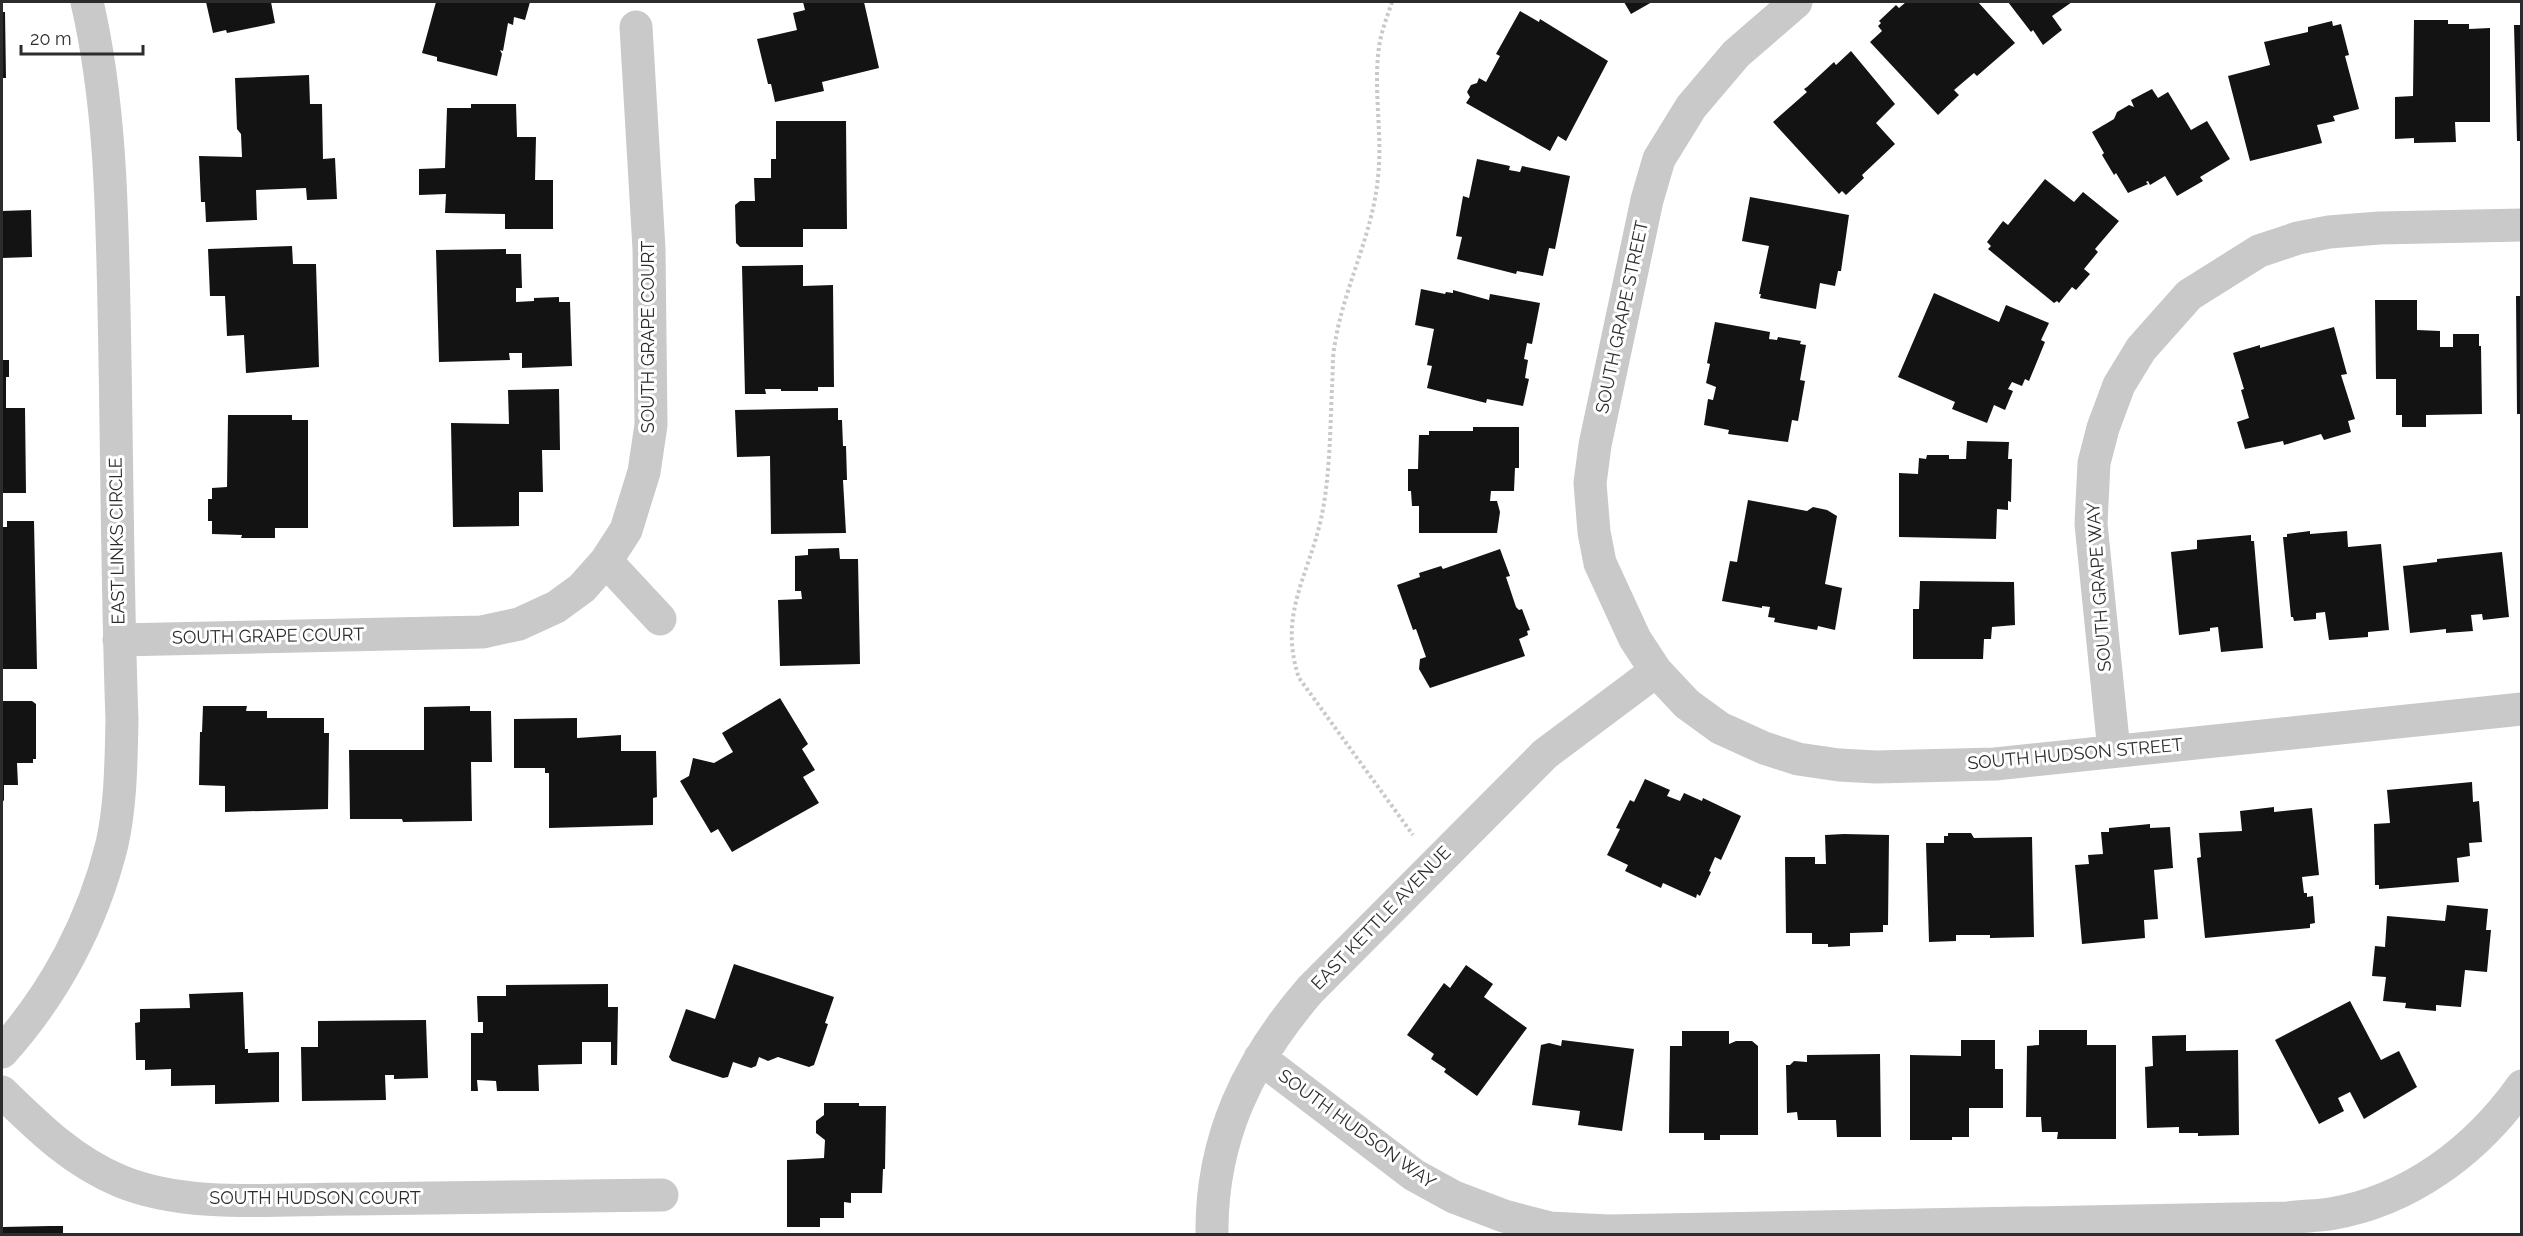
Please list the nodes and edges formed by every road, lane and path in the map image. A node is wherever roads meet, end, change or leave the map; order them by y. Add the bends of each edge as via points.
1 (87, 2) edge
2 (1392, 2) edge
3 (1796, 2) edge
4 (636, 27) dead end
5 (2522, 225) edge
6 (606, 561) junction
7 (660, 619) dead end
8 (119, 640) junction
9 (1656, 671) junction
10 (2522, 709) edge
11 (2114, 751) junction
12 (1434, 864) junction
13 (2, 1052) edge
14 (1260, 1058) junction
15 (2522, 1086) edge
16 (2, 1092) edge
17 (2511, 1122) edge
18 (662, 1195) dead end
19 (1212, 1234) edge

1 - 8 street, EAST LINKS CIRCLE via 101,90 113,255
2 - 12 path via 1380,40 1378,63 1376,199 1335,342 1325,495 1318,531 1296,597 1292,638 1299,678
3 - 9 street, SOUTH GRAPE STREET via 1736,54 1698,98 1659,159 1603,410 1590,483 1600,563 1635,639
4 - 6 street, SOUTH GRAPE COURT via 649,249 651,425 644,472 626,530
5 - 11 street, SOUTH GRAPE WAY via 2379,228 2298,238 2259,251 2189,295 2141,349 2119,385 2094,463 2091,525
6 - 7 street
6 - 8 street, SOUTH GRAPE COURT via 582,588 556,607 519,624 482,632
8 - 13 street, EAST LINKS CIRCLE via 121,783 112,842 97,895 49,993
9 - 11 street, SOUTH HUDSON STREET via 1687,704 1720,728 1798,759 1876,767 1995,764
9 - 12 street, EAST KETTLE AVENUE via 1545,754
10 - 11 street, SOUTH HUDSON STREET
12 - 14 street, EAST KETTLE AVENUE via 1310,990 1281,1024
14 - 17 street, SOUTH HUDSON WAY via 1414,1175 1454,1197 1550,1228 1608,1231 2331,1214 2400,1193
14 - 19 street, EAST KETTLE AVENUE via 1226,1131 1212,1204
15 - 17 street, SOUTH HUDSON WAY
16 - 18 street, SOUTH HUDSON COURT via 53,1142 85,1164 122,1182 163,1193 282,1199

